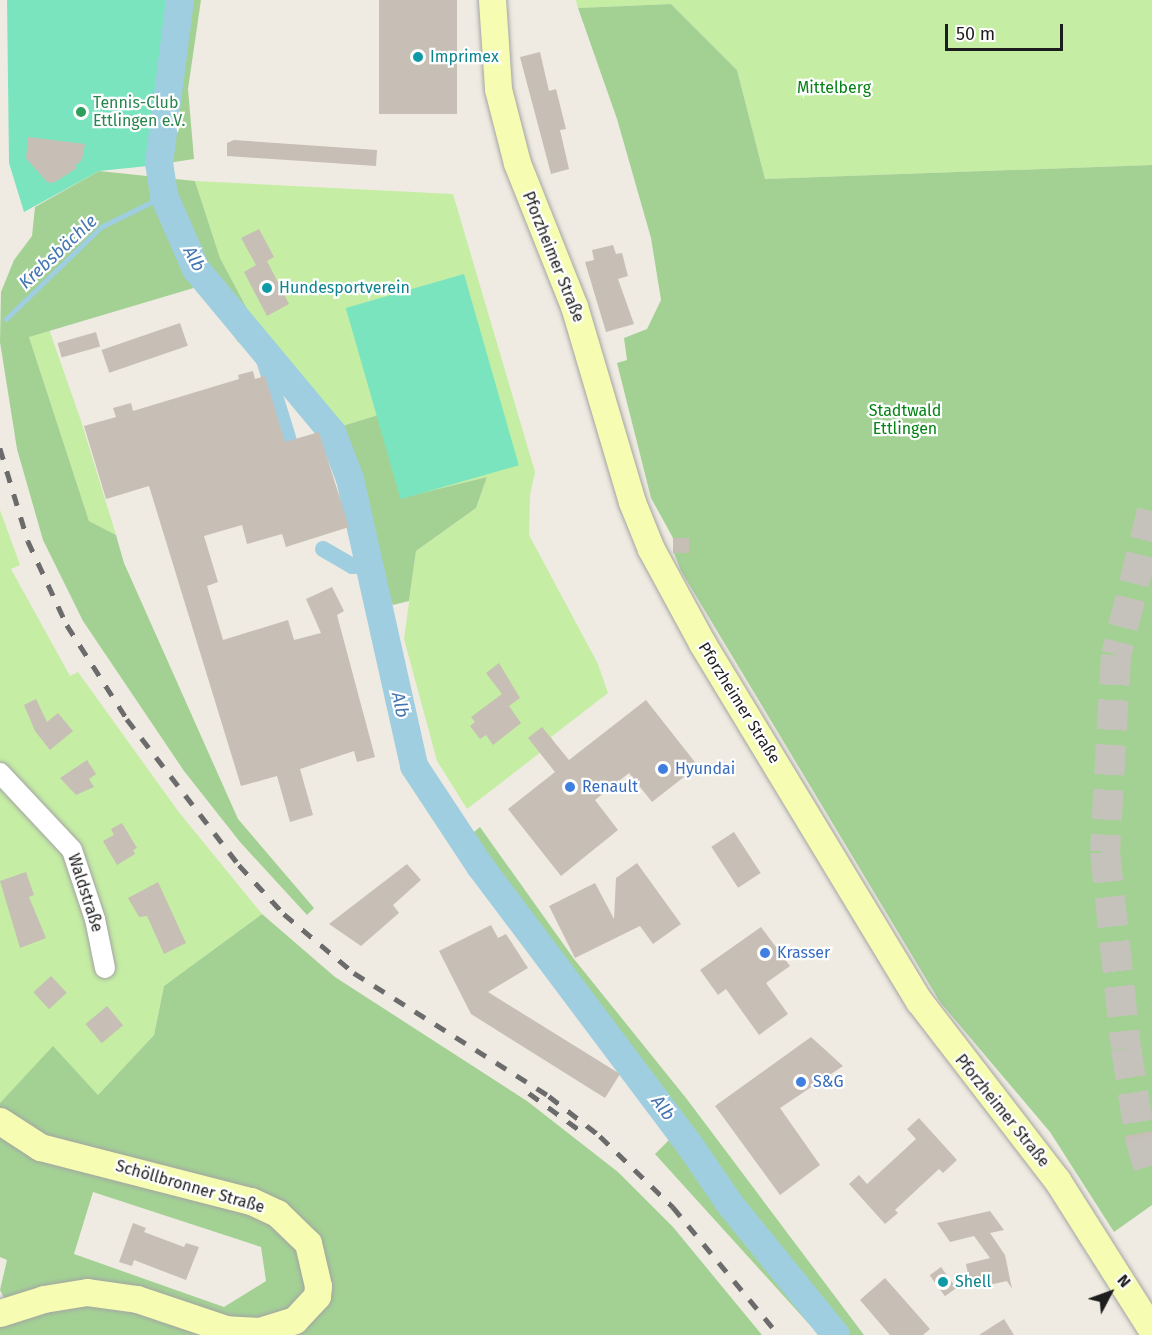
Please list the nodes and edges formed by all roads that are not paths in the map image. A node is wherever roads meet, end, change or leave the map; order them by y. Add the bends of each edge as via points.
1 (492, 0) edge
2 (0, 773) edge
3 (105, 968) dead end
4 (0, 1121) edge
5 (0, 1313) edge
6 (1152, 1330) edge

1 - 6 main road, Pforzheimer Straße via 498,89 516,163 574,306 632,502 651,549 702,643 919,1001 1057,1180
2 - 3 street, Waldstraße via 72,850 95,919
4 - 5 main road, Schöllbronner Straße via 40,1147 251,1201 277,1213 308,1243 318,1286 316,1296 296,1320 260,1331 226,1329 137,1299 87,1292 44,1299

